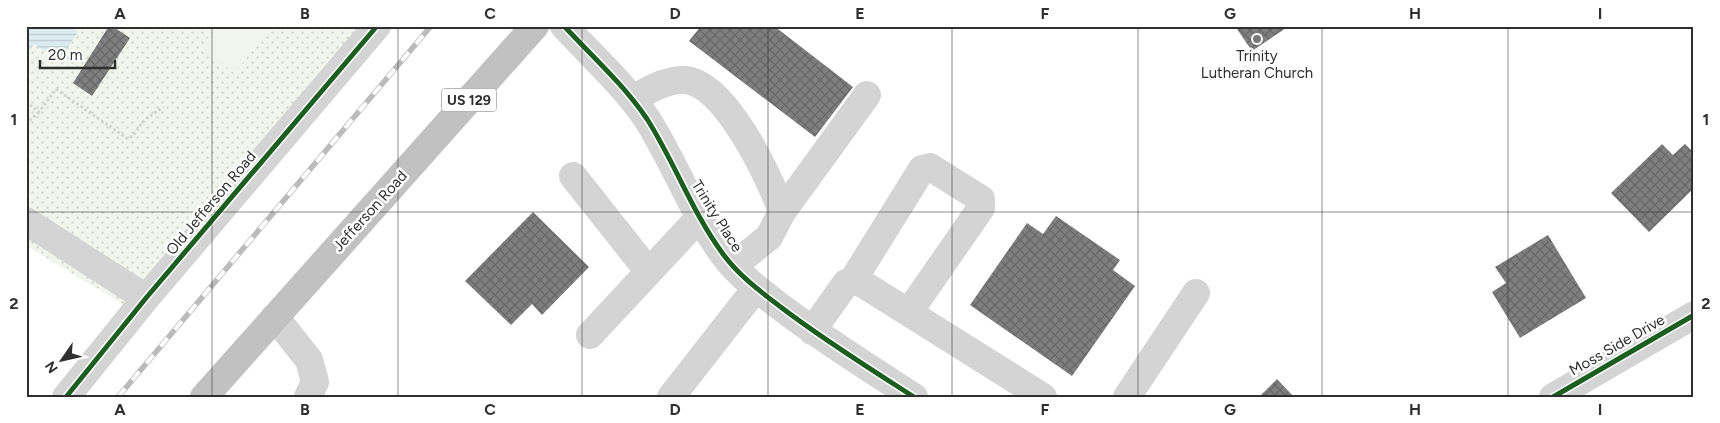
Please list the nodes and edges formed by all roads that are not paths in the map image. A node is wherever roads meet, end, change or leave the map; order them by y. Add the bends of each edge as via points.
1 (377, 26) edge
2 (535, 26) edge
3 (564, 26) edge
4 (867, 94) dead end
5 (632, 99) junction
6 (573, 176) dead end
7 (782, 212) junction
8 (700, 217) junction
9 (26, 221) edge
10 (733, 266) junction
11 (648, 272) junction
12 (853, 280) junction
13 (756, 288) junction
14 (1196, 293) dead end
15 (146, 298) junction
16 (909, 312) junction
17 (1694, 315) edge
18 (275, 317) junction
19 (812, 331) junction
20 (590, 335) dead end
21 (66, 397) edge
22 (204, 397) edge
23 (308, 397) edge
24 (671, 397) edge
25 (914, 397) edge
26 (1043, 397) edge
27 (1127, 397) edge
28 (1553, 397) edge

1 - 15 street, Old Jefferson Road
2 - 18 highway, Jefferson Road / US 129
3 - 5 street, Trinity Place
4 - 7 street
5 - 7 street via 659,85 686,80 705,88 723,103 740,128 773,187
5 - 8 street, Trinity Place via 664,147
6 - 11 street
7 - 10 street via 770,237
8 - 10 street, Trinity Place
8 - 11 street
9 - 15 street
10 - 13 street, Trinity Place
11 - 20 street
12 - 16 street
12 - 16 street via 922,169 930,167 981,199 981,208
12 - 19 street via 846,283
13 - 19 street, Trinity Place
13 - 24 street
14 - 27 street
15 - 21 street, Old Jefferson Road
16 - 26 street
17 - 28 street, Moss Side Drive
18 - 22 highway, Jefferson Road / US 129
18 - 23 street via 309,360 315,382
19 - 25 street, Trinity Place

